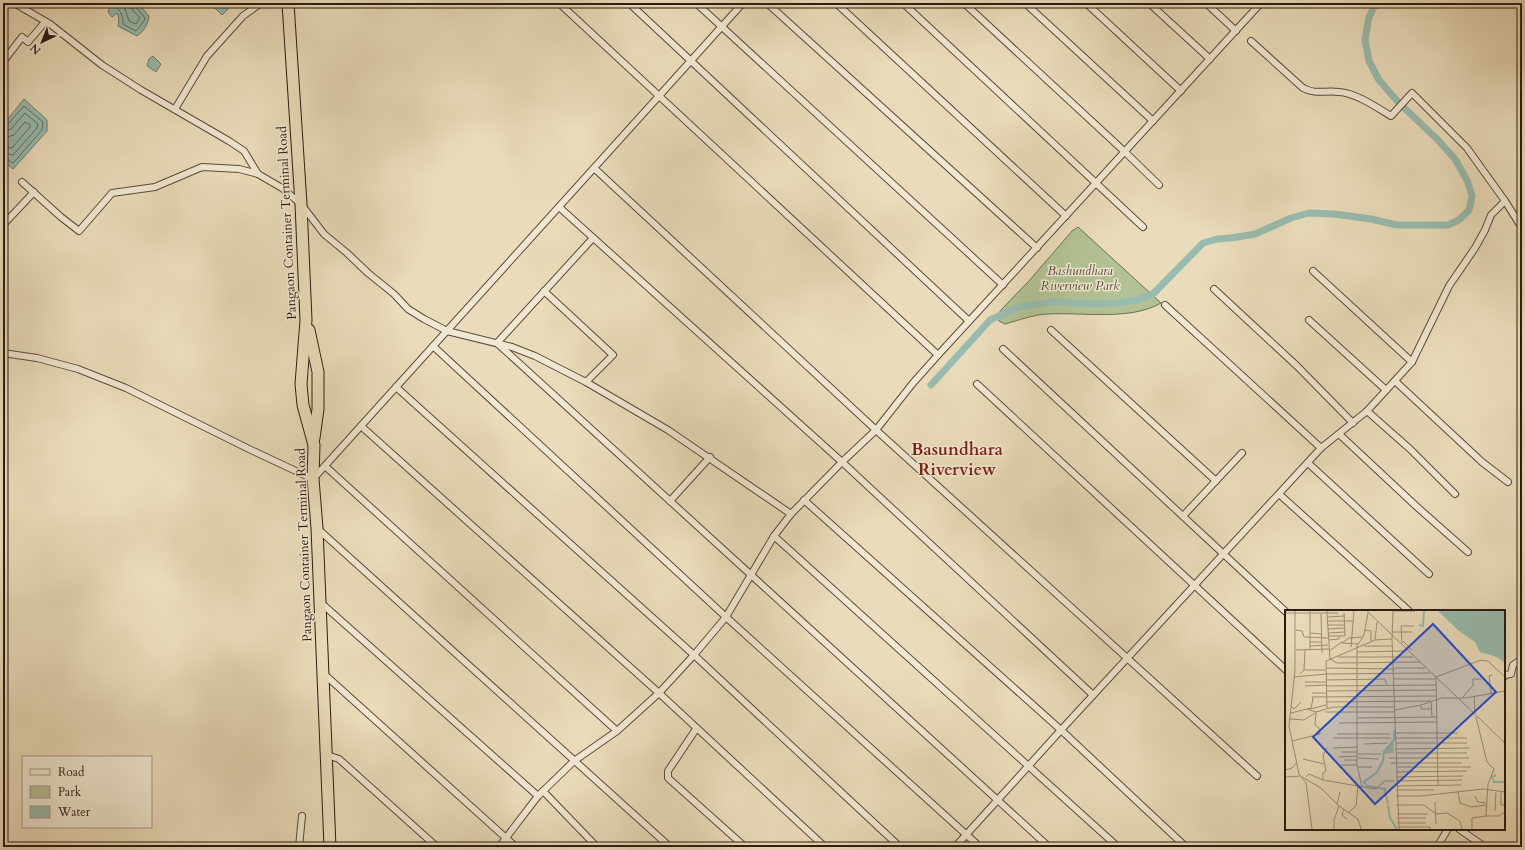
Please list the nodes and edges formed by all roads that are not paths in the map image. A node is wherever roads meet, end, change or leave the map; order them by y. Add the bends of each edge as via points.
1 (14, 3) edge
2 (261, 3) edge
3 (288, 3) edge
4 (559, 3) edge
5 (629, 3) edge
6 (696, 3) edge
7 (743, 3) edge
8 (767, 3) edge
9 (836, 3) edge
10 (903, 3) edge
11 (964, 3) edge
12 (1025, 3) edge
13 (1086, 3) edge
14 (1149, 3) edge
15 (1206, 3) edge
16 (1261, 3) edge
17 (45, 22) junction
18 (722, 26) junction
19 (1236, 31) junction
20 (1250, 41) dead end
21 (1210, 59) junction
22 (691, 61) junction
23 (3, 62) edge
24 (1181, 91) junction
25 (659, 96) junction
26 (175, 109) junction
27 (1153, 121) junction
28 (1125, 152) junction
29 (594, 168) junction
30 (258, 174) junction
31 (22, 182) dead end
32 (1096, 183) junction
33 (1159, 185) dead end
34 (34, 192) junction
35 (1505, 201) junction
36 (301, 204) junction
37 (559, 207) junction
38 (1066, 216) junction
39 (3, 225) edge
40 (1143, 227) dead end
41 (1522, 228) edge
42 (593, 238) junction
43 (1037, 248) junction
44 (1313, 271) dead end
45 (1002, 285) junction
46 (1214, 289) dead end
47 (544, 291) junction
48 (1165, 305) dead end
49 (306, 320) junction
50 (1309, 320) dead end
51 (969, 322) junction
52 (1051, 330) dead end
53 (447, 331) junction
54 (497, 343) junction
55 (433, 346) junction
56 (1003, 350) dead end
57 (3, 352) edge
58 (938, 355) junction
59 (1412, 362) junction
60 (1396, 380) junction
61 (586, 382) junction
62 (977, 384) dead end
63 (396, 387) junction
64 (1386, 390) junction
65 (1367, 411) junction
66 (1353, 423) junction
67 (361, 426) junction
68 (876, 430) junction
69 (1339, 434) junction
70 (314, 444) junction
71 (1322, 448) junction
72 (1242, 453) dead end
73 (710, 457) junction
74 (842, 462) junction
75 (1308, 464) junction
76 (325, 466) junction
77 (313, 479) junction
78 (1216, 481) junction
79 (1508, 482) dead end
80 (1279, 494) junction
81 (1455, 494) dead end
82 (804, 500) junction
83 (670, 502) junction
84 (792, 514) junction
85 (1183, 516) junction
86 (317, 528) junction
87 (774, 536) junction
88 (1468, 552) dead end
89 (1224, 554) junction
90 (1429, 574) dead end
91 (750, 575) junction
92 (1195, 586) junction
93 (319, 601) junction
94 (1408, 610) edge
95 (1285, 611) edge
96 (726, 616) junction
97 (694, 655) junction
98 (1126, 659) junction
99 (1522, 659) edge
100 (1285, 669) edge
101 (323, 674) junction
102 (1505, 675) edge
103 (659, 693) junction
104 (1093, 695) junction
105 (696, 728) junction
106 (1061, 730) junction
107 (617, 731) junction
108 (327, 755) junction
109 (574, 761) junction
110 (1029, 765) junction
111 (1257, 776) dead end
112 (544, 791) junction
113 (538, 796) junction
114 (997, 799) junction
115 (302, 816) dead end
116 (1447, 830) edge
117 (1460, 830) edge
118 (966, 835) junction
119 (506, 838) junction
120 (299, 847) edge
121 (330, 847) edge
122 (437, 847) edge
123 (499, 847) edge
124 (516, 847) edge
125 (598, 847) edge
126 (670, 847) edge
127 (745, 847) edge
128 (825, 847) edge
129 (900, 847) edge
130 (955, 847) edge
131 (980, 847) edge
132 (1049, 847) edge
133 (1118, 847) edge
134 (1186, 847) edge
135 (1437, 847) edge
136 (1485, 847) edge

1 - 17 street
2 - 26 street via 244,16 207,56
3 - 36 highway, Pangaon Container Terminal Road
4 - 25 street
5 - 22 street
6 - 18 street
7 - 18 street
8 - 43 street
9 - 38 street
10 - 32 street
11 - 28 street
12 - 27 street
13 - 24 street
14 - 21 street
15 - 19 street
16 - 19 street
17 - 23 street via 28,42 22,37
17 - 26 street via 115,74
18 - 22 street
18 - 45 street
19 - 21 street
20 - 35 street via 1303,88 1311,92 1341,92 1363,100 1390,116 1412,93 1467,148
21 - 24 street
22 - 25 street
22 - 51 street
24 - 27 street
25 - 29 street
25 - 58 street
26 - 30 street via 244,151
27 - 28 street
28 - 32 street
28 - 33 street
29 - 37 street
29 - 68 street
30 - 34 street via 239,169 202,167 155,187 112,193 79,231
30 - 36 street via 282,188
31 - 34 street
32 - 38 street
32 - 40 street
34 - 39 street
35 - 41 street
35 - 59 street via 1491,216 1475,248 1449,286
36 - 49 highway, Pangaon Container Terminal Road
36 - 53 street via 324,234 408,309
37 - 42 street
37 - 53 street
38 - 43 street
42 - 47 street
42 - 74 street
43 - 45 street
44 - 59 street
45 - 51 street
46 - 66 street via 1297,366
47 - 54 street
47 - 61 street via 613,354
48 - 71 street
49 - 70 highway via 318,372 318,409
49 - 70 highway, Pangaon Container Terminal Road via 301,384 303,405
50 - 64 street
51 - 58 street
52 - 78 street
53 - 54 street
53 - 55 street
54 - 61 street via 535,356
54 - 83 street
55 - 63 street
55 - 96 street
56 - 85 street
57 - 77 street via 78,368 126,388
58 - 68 street
59 - 60 street
60 - 64 street
60 - 79 street via 1482,462
61 - 73 street
62 - 92 street
63 - 67 street
63 - 97 street
64 - 65 street
65 - 66 street
65 - 81 street
66 - 69 street
67 - 76 street
67 - 103 street
68 - 74 street
68 - 98 street
69 - 71 street
69 - 88 street
70 - 77 highway, Pangaon Container Terminal Road
71 - 75 street
72 - 78 street
73 - 83 street
73 - 84 street
74 - 82 street
74 - 104 street
75 - 80 street
75 - 90 street
76 - 77 street
76 - 107 street
77 - 86 highway, Pangaon Container Terminal Road
78 - 85 street
80 - 89 street
80 - 94 street
82 - 84 street
82 - 106 street
83 - 91 street
84 - 87 street
85 - 89 street
86 - 93 highway, Pangaon Container Terminal Road
86 - 109 street
87 - 91 street
87 - 110 street
89 - 92 street
89 - 95 street
91 - 96 street
91 - 114 street
92 - 98 street
92 - 100 street
93 - 101 highway, Pangaon Container Terminal Road
93 - 113 street
96 - 97 street
96 - 118 street
97 - 103 street
97 - 129 street
98 - 104 street
98 - 111 street
99 - 102 street via 1513,664 1511,674
101 - 108 highway, Pangaon Container Terminal Road
101 - 119 street
103 - 105 street
103 - 107 street
104 - 106 street
105 - 127 street via 668,771 668,778
105 - 128 street
106 - 110 street
106 - 134 street
107 - 109 street
108 - 121 highway, Pangaon Container Terminal Road
108 - 122 street via 339,759
109 - 112 street
109 - 126 street
110 - 114 street
110 - 133 street
112 - 113 street
112 - 125 street
113 - 119 street
114 - 118 street
114 - 132 street
115 - 120 street
116 - 135 street
117 - 136 street
118 - 130 street
118 - 131 street
119 - 123 street
119 - 124 street

